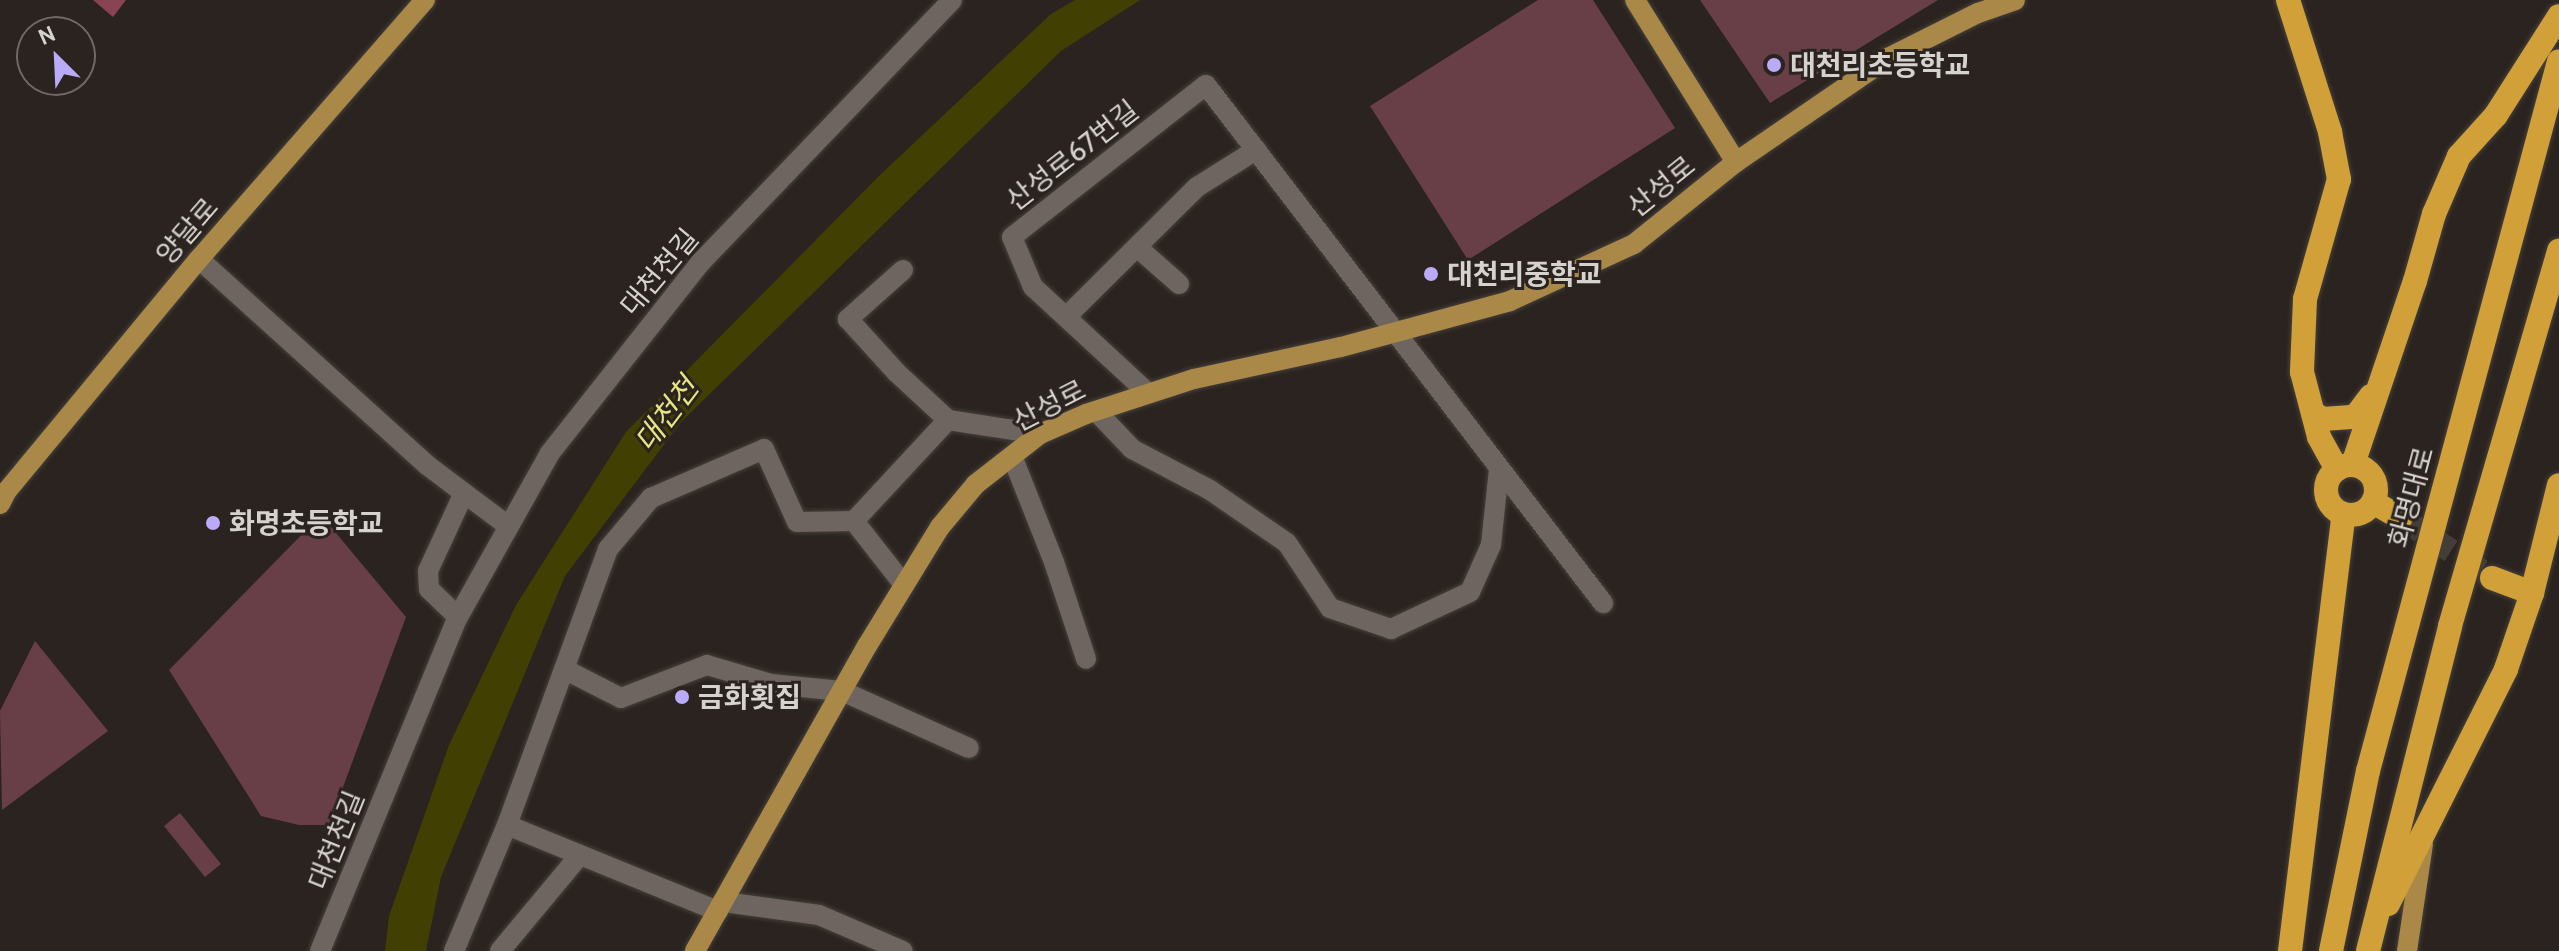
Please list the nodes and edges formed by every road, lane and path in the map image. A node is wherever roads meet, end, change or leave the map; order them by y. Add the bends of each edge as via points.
1 (425, 0) edge
2 (952, 0) edge
3 (1635, 0) edge
4 (2015, 0) edge
5 (2288, 0) edge
6 (2559, 16) edge
7 (2559, 61) edge
8 (1256, 150) junction
9 (1736, 162) junction
10 (1137, 247) junction
11 (2559, 250) edge
12 (199, 259) junction
13 (903, 270) dead end
14 (1179, 284) dead end
15 (1066, 317) junction
16 (1394, 332) junction
17 (2375, 391) junction
18 (1148, 393) junction
19 (1096, 411) junction
20 (2313, 413) junction
21 (948, 420) junction
22 (1040, 434) junction
23 (1012, 456) junction
24 (2345, 466) junction
25 (1499, 469) junction
26 (2559, 485) edge
27 (464, 493) junction
28 (2373, 502) junction
29 (0, 504) edge
30 (2344, 514) junction
31 (2401, 518) tunnel mouth
32 (854, 521) junction
33 (507, 525) junction
34 (2492, 578) tunnel mouth
35 (904, 585) junction
36 (2532, 593) junction
37 (1603, 603) dead end
38 (458, 617) junction
39 (1086, 659) dead end
40 (564, 669) junction
41 (842, 691) junction
42 (969, 748) dead end
43 (507, 825) junction
44 (2424, 838) junction
45 (580, 855) junction
46 (721, 906) junction
47 (2369, 945) edge
48 (320, 951) edge
49 (454, 951) edge
50 (500, 951) edge
51 (695, 951) edge
52 (903, 951) edge
53 (2290, 951) edge
54 (2331, 951) edge
55 (2407, 951) edge

1 - 12 main road, 양달로
2 - 33 street, 대천천길 via 700,263 550,453
3 - 9 main road, 산성로
4 - 9 main road, 산성로 via 1888,58
5 - 20 highway via 2330,132 2339,179 2305,299 2302,372
6 - 17 highway via 2496,115 2459,156 2434,214
7 - 54 highway, 화명대로 via 2368,771
8 - 10 street via 1197,187
8 - 15 street, 산성로67번길 via 1206,85 1012,237 1033,287
8 - 16 street
9 - 16 main road, 산성로 via 1634,244 1510,301
10 - 14 street
10 - 15 street
11 - 47 highway via 2450,626
12 - 27 street
12 - 29 main road, 양달로
13 - 21 street via 848,319
15 - 18 street, 산성로67번길
16 - 18 main road, 산성로
16 - 25 street
17 - 20 highway via 2355,417 2323,419
17 - 24 highway
18 - 19 main road, 산성로
19 - 22 main road, 산성로
19 - 25 street via 1132,449 1210,490 1287,543 1330,608 1391,629 1470,592 1491,545
20 - 24 highway via 2319,437
21 - 22 street
21 - 32 street
22 - 23 main road, 산성로
23 - 35 main road, 산성로 via 976,484 940,527
23 - 39 street
24 - 28 highway via 2361,466 2373,478
24 - 30 highway via 2330,474 2325,490 2331,505
25 - 37 street
26 - 36 highway
27 - 33 street
27 - 38 street via 428,571 429,589
28 - 30 highway via 2361,513
28 - 31 highway
30 - 53 highway
32 - 35 street
32 - 40 street via 797,522 764,449 651,498 608,549
33 - 38 street, 대천천길
34 - 36 highway
35 - 41 main road, 산성로
36 - 44 highway via 2506,669
38 - 48 street, 대천천길
40 - 41 street via 621,698 707,665 771,684
40 - 43 street
41 - 42 street
41 - 46 main road, 산성로
43 - 45 street
43 - 49 street
44 - 47 highway
44 - 55 main road
45 - 46 street
45 - 50 street
46 - 51 main road, 산성로
46 - 52 street via 819,915

